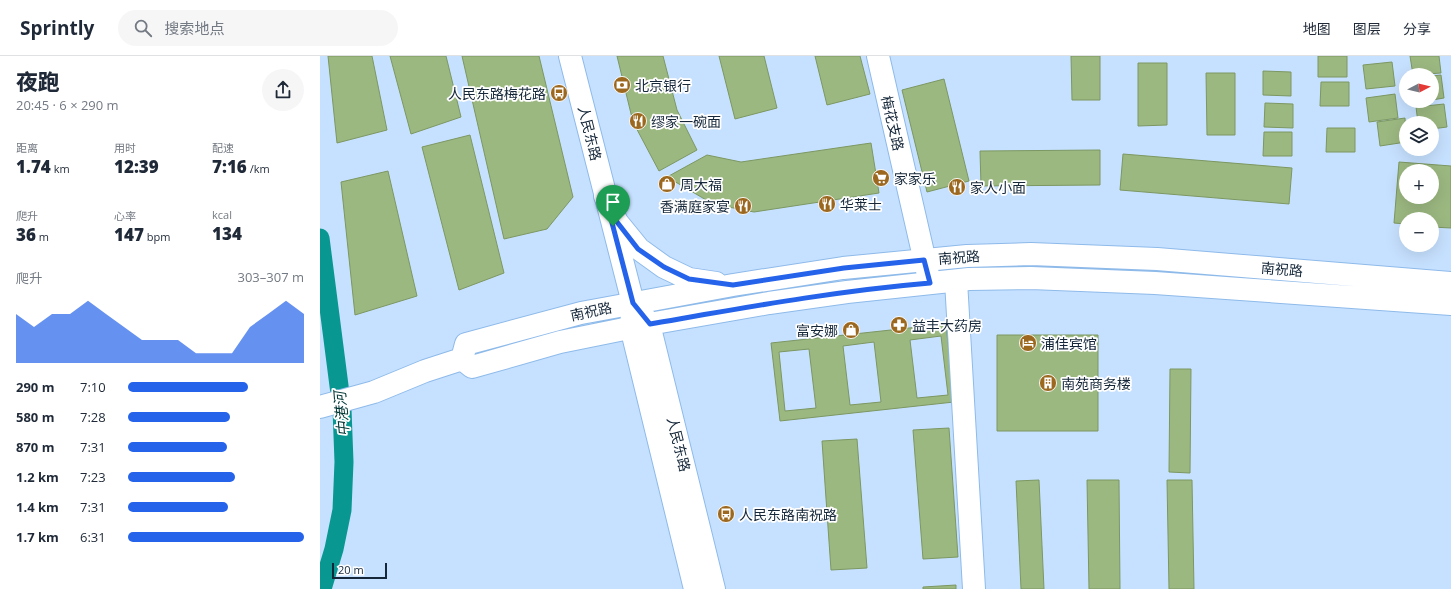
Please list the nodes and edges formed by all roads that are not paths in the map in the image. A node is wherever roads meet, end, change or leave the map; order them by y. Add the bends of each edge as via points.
1 (570, 56) edge
2 (878, 56) edge
3 (605, 196) junction
4 (924, 260) junction
5 (956, 281) junction
6 (930, 283) junction
7 (1451, 283) edge
8 (733, 285) junction
9 (633, 303) junction
10 (1451, 304) edge
11 (640, 326) junction
12 (462, 359) junction
13 (320, 407) edge
14 (695, 589) edge
15 (714, 589) edge
16 (974, 589) edge

1 - 3 main road, 人民东路
2 - 4 main road, 梅花支路
3 - 8 main road via 617,222 638,249 664,267 689,279
3 - 9 main road, 人民东路
4 - 6 main road, 梅花支路
4 - 7 main road, 南祝路 via 975,256 1094,256
4 - 8 main road, 南祝路 via 844,268
5 - 6 main road, 南祝路
5 - 10 main road, 南祝路 via 1031,278 1093,280
5 - 16 main road
6 - 11 main road, 南祝路 via 777,302
8 - 9 main road, 南祝路
9 - 11 main road, 人民东路
9 - 12 main road, 南祝路 via 554,319 466,344
11 - 12 main road, 南祝路 via 560,342 472,367
11 - 14 main road, 人民东路
11 - 15 main road, 人民东路
12 - 13 main road via 374,392

